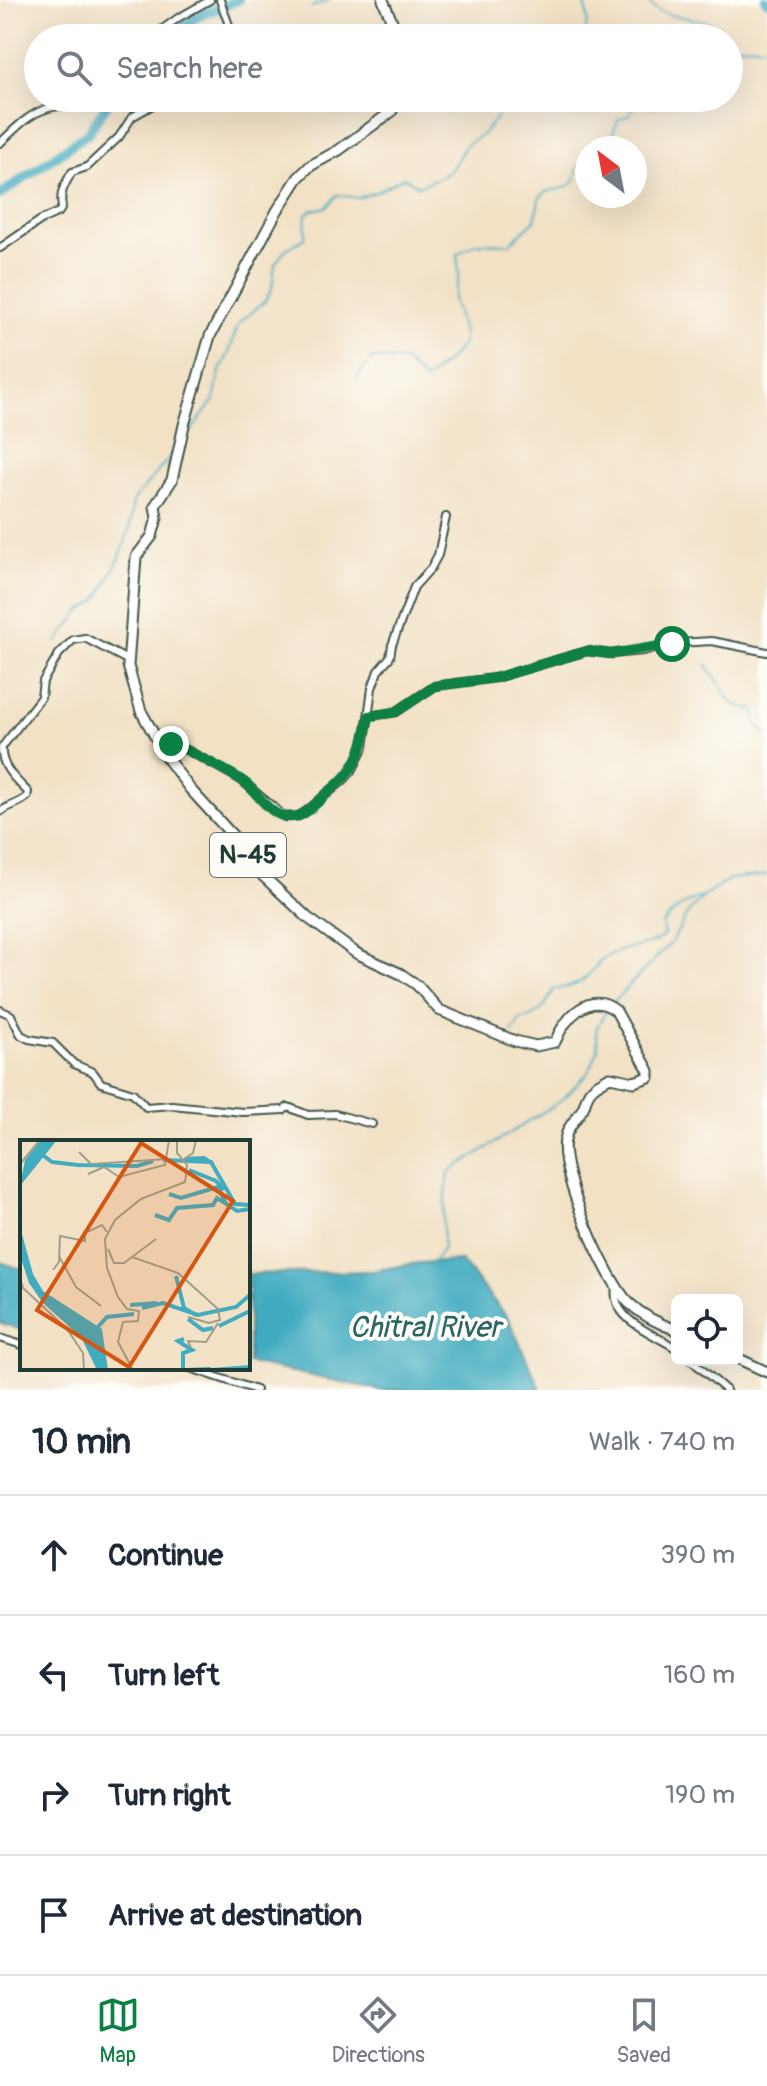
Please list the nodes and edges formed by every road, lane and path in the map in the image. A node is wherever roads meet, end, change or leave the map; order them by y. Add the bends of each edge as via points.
1 (210, 0) edge
2 (220, 0) edge
3 (383, 0) edge
4 (168, 24) edge
5 (229, 24) edge
6 (393, 24) edge
7 (39, 112) edge
8 (141, 112) edge
9 (391, 112) edge
10 (0, 143) edge
11 (0, 248) edge
12 (446, 517) dead end
13 (767, 652) edge
14 (129, 661) junction
15 (369, 716) junction
16 (161, 743) junction
17 (0, 812) edge
18 (0, 1010) edge
19 (372, 1124) dead end
20 (616, 1287) junction
21 (671, 1328) edge
22 (0, 1338) edge
23 (20, 1344) edge
24 (671, 1346) edge
25 (743, 1361) edge
26 (698, 1366) edge
27 (196, 1370) edge
28 (767, 1372) edge
29 (256, 1390) edge
30 (726, 1390) edge

1 - 4 street
2 - 5 street
3 - 6 highway
7 - 10 street
8 - 11 street via 87,167 72,172 59,212
9 - 14 highway, N-45 via 298,178 210,336 172,480 155,506 152,536 136,557
12 - 15 street via 438,555 414,587 390,657 378,671
13 - 15 street via 712,641 611,654 587,651 495,678 435,686 396,712
14 - 16 highway, N-45 via 141,711
14 - 17 street via 85,638 73,640 59,654 43,681 41,697 0,751 13,779 28,792 23,801
15 - 16 street via 364,747 352,771 305,812 290,818 277,813 241,780 187,750
16 - 20 highway, N-45 via 190,789 272,885 324,931 417,985 439,1010 536,1046 555,1042 577,1009 588,1004 609,1005 616,1011 649,1077 634,1082 610,1077 588,1092 569,1126 564,1157
18 - 19 street via 11,1015 21,1035 53,1043 101,1083 133,1093 146,1107 243,1112 288,1107
20 - 21 highway, N-45 via 647,1318
20 - 24 street via 614,1296 624,1314
22 - 23 street
25 - 28 highway
26 - 30 street
27 - 29 street

